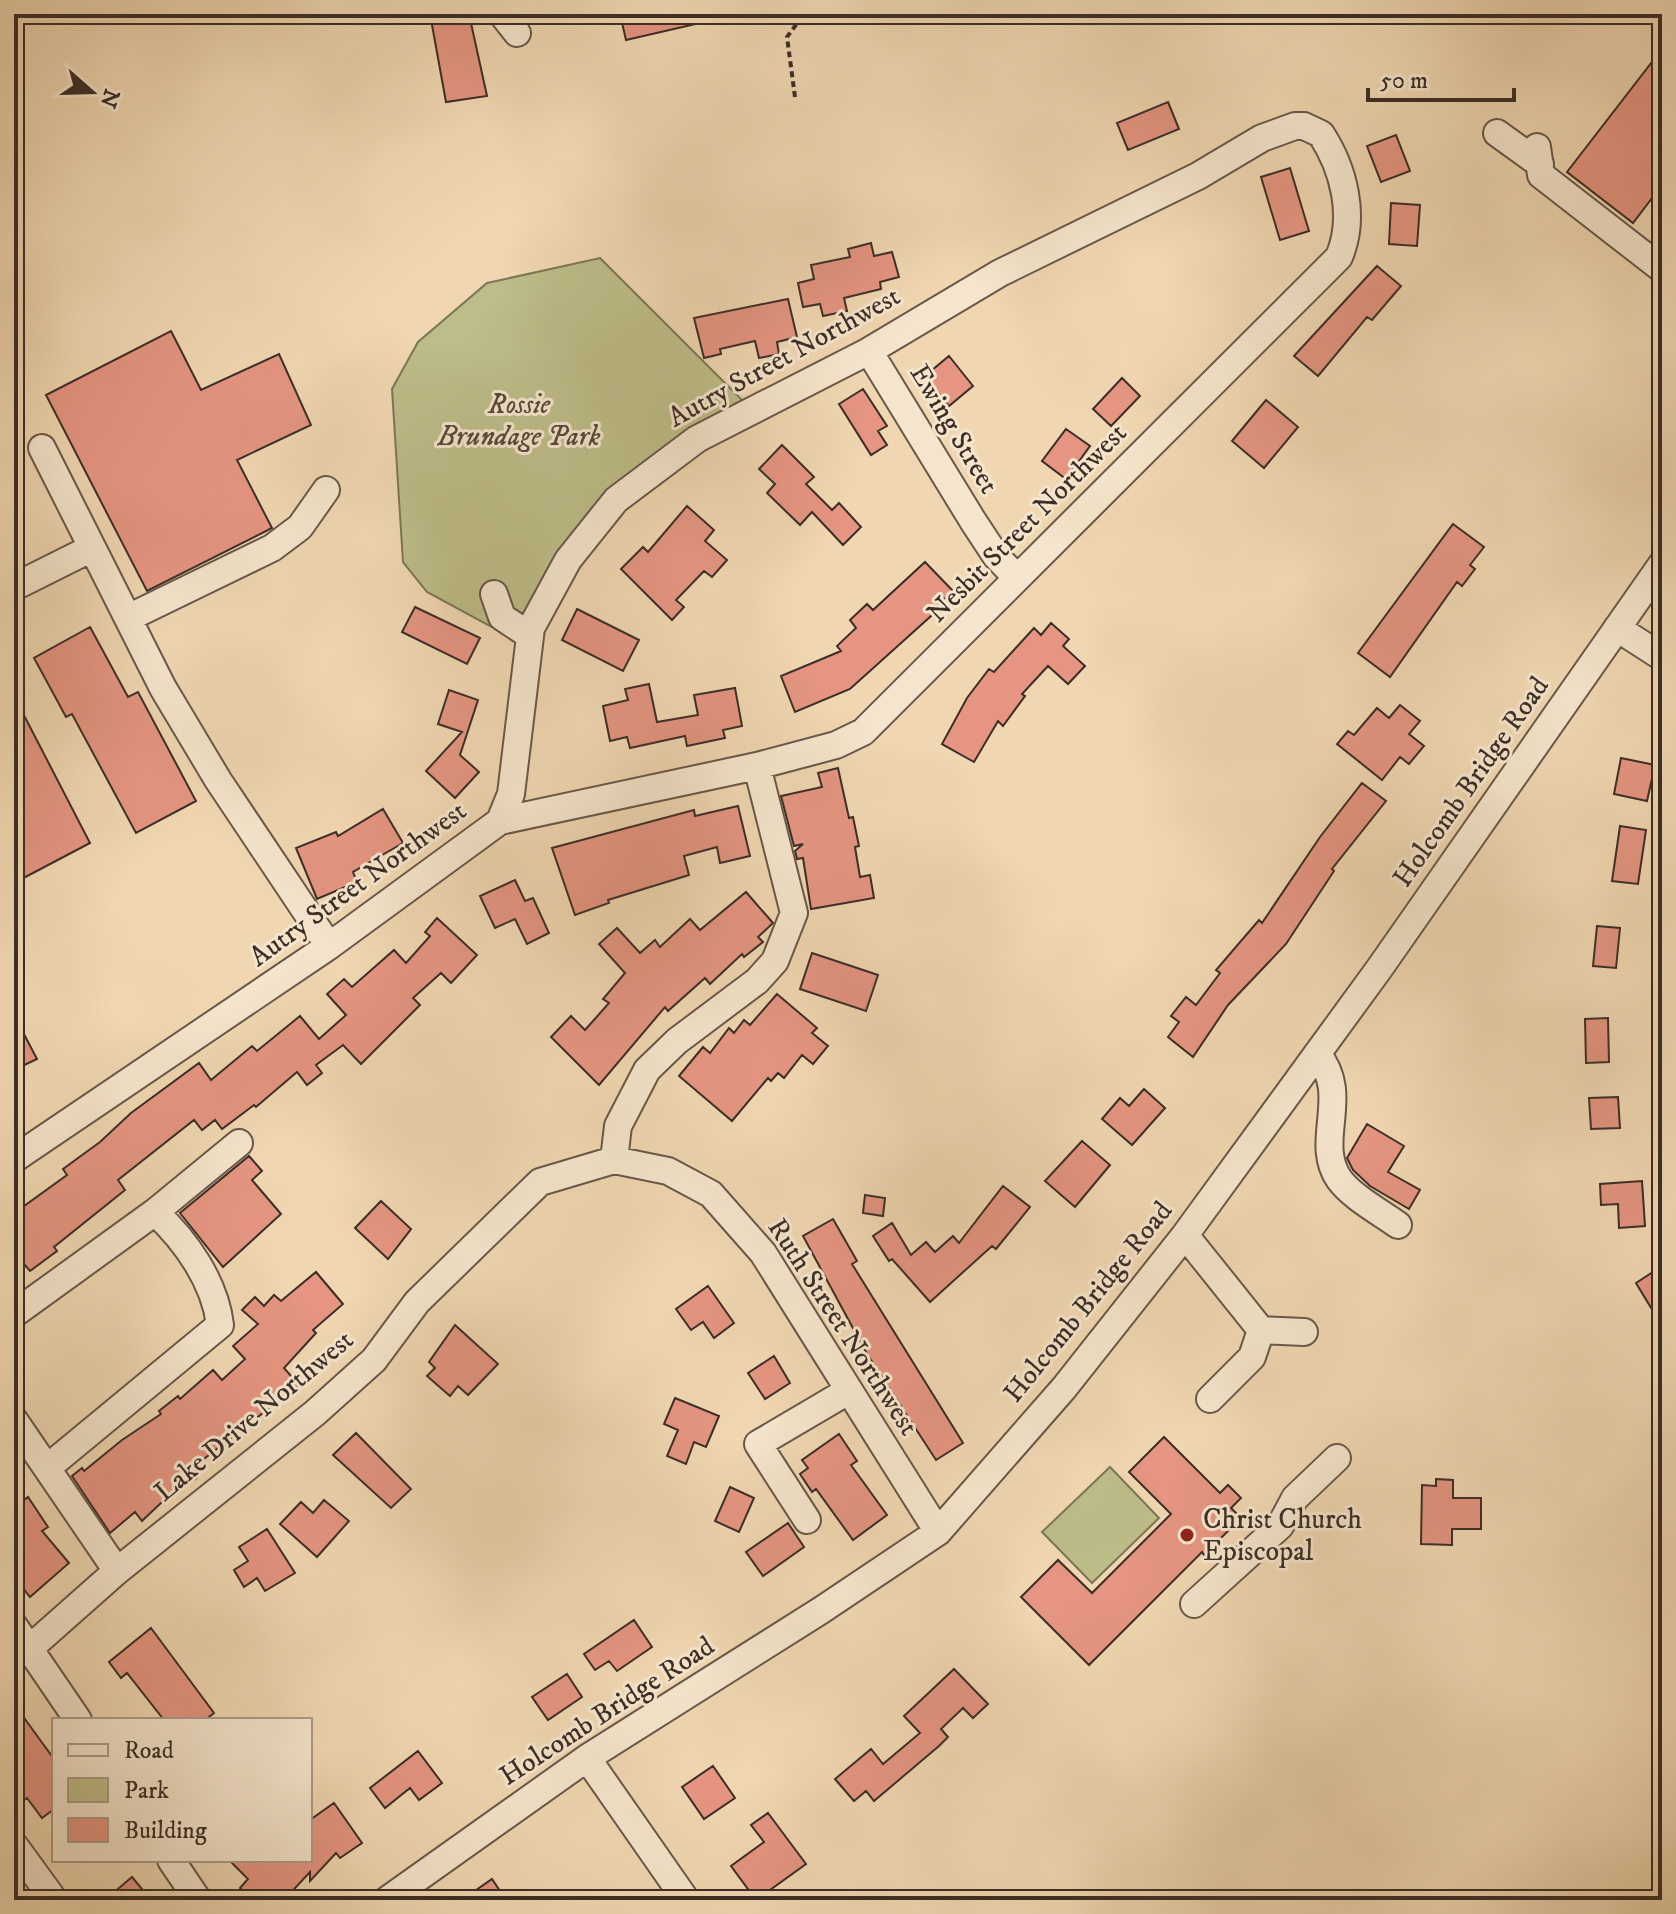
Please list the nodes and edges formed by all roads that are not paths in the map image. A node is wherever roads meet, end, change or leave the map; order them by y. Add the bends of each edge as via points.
1 (1497, 133) dead end
2 (1230, 156) joint
3 (1657, 256) edge
4 (869, 351) junction
5 (42, 448) dead end
6 (326, 490) dead end
7 (92, 548) junction
8 (1662, 564) edge
9 (1016, 577) junction
10 (14, 587) edge
11 (494, 594) dead end
12 (128, 618) junction
13 (1617, 628) junction
14 (529, 635) junction
15 (1662, 657) edge
16 (757, 766) junction
17 (500, 821) junction
18 (329, 946) junction
19 (1317, 1054) junction
20 (239, 1143) dead end
21 (14, 1159) edge
22 (614, 1160) junction
23 (584, 1169) joint
24 (155, 1212) junction
25 (1398, 1225) dead end
26 (1185, 1235) junction
27 (14, 1314) edge
28 (1261, 1330) junction
29 (1304, 1332) dead end
30 (848, 1391) junction
31 (1210, 1399) dead end
32 (14, 1420) edge
33 (1337, 1458) dead end
34 (47, 1468) junction
35 (807, 1520) dead end
36 (938, 1532) junction
37 (117, 1571) junction
38 (1194, 1604) dead end
39 (14, 1626) edge
40 (30, 1648) junction
41 (77, 1718) edge
42 (587, 1758) junction
43 (14, 1845) edge
44 (172, 1862) edge
45 (54, 1900) edge
46 (198, 1900) edge
47 (387, 1900) edge
48 (686, 1900) edge

1 - 3 street via 1538,156 1541,175
2 - 4 street, Autry Street Northwest via 1000,273
2 - 9 street, Nesbit Street Northwest via 1295,126 1321,134 1345,191 1348,216 1339,257
4 - 9 street, Ewing Street via 973,521
4 - 14 street, Autry Street Northwest via 697,439 616,500 568,560
5 - 7 street
6 - 12 street via 300,527 272,548
7 - 10 street
7 - 12 street
8 - 13 street, Holcomb Bridge Road
9 - 16 street, Nesbit Street Northwest via 863,732 836,745
11 - 14 street via 502,617
12 - 18 street via 218,780
13 - 15 street
13 - 19 street, Holcomb Bridge Road
14 - 17 street, Autry Street Northwest via 511,794
16 - 17 street, Nesbit Street Northwest
16 - 22 street via 794,913 775,961 757,981 647,1070 618,1126
17 - 18 street, Autry Street Northwest
18 - 21 street, Autry Street Northwest
19 - 25 street via 1334,1088 1333,1169 1341,1182
19 - 26 street, Holcomb Bridge Road
20 - 24 street
22 - 23 street, Ruth Street Northwest
22 - 30 street, Ruth Street Northwest via 668,1171 711,1194 763,1253
23 - 37 street, Lake Drive Northwest via 540,1182 417,1302 374,1360
24 - 27 street
24 - 34 street via 200,1268 218,1307 220,1325
26 - 28 street
26 - 36 street, Holcomb Bridge Road via 1064,1388
28 - 29 street
28 - 31 street via 1252,1357
30 - 35 street via 758,1444
30 - 36 street, Ruth Street Northwest
32 - 34 street
33 - 38 street via 1295,1498 1280,1526
34 - 37 street
36 - 42 street, Holcomb Bridge Road
37 - 40 street, Lake Drive Northwest
39 - 40 street
40 - 41 street
42 - 47 street, Holcomb Bridge Road
42 - 48 street
43 - 45 street
44 - 46 street

